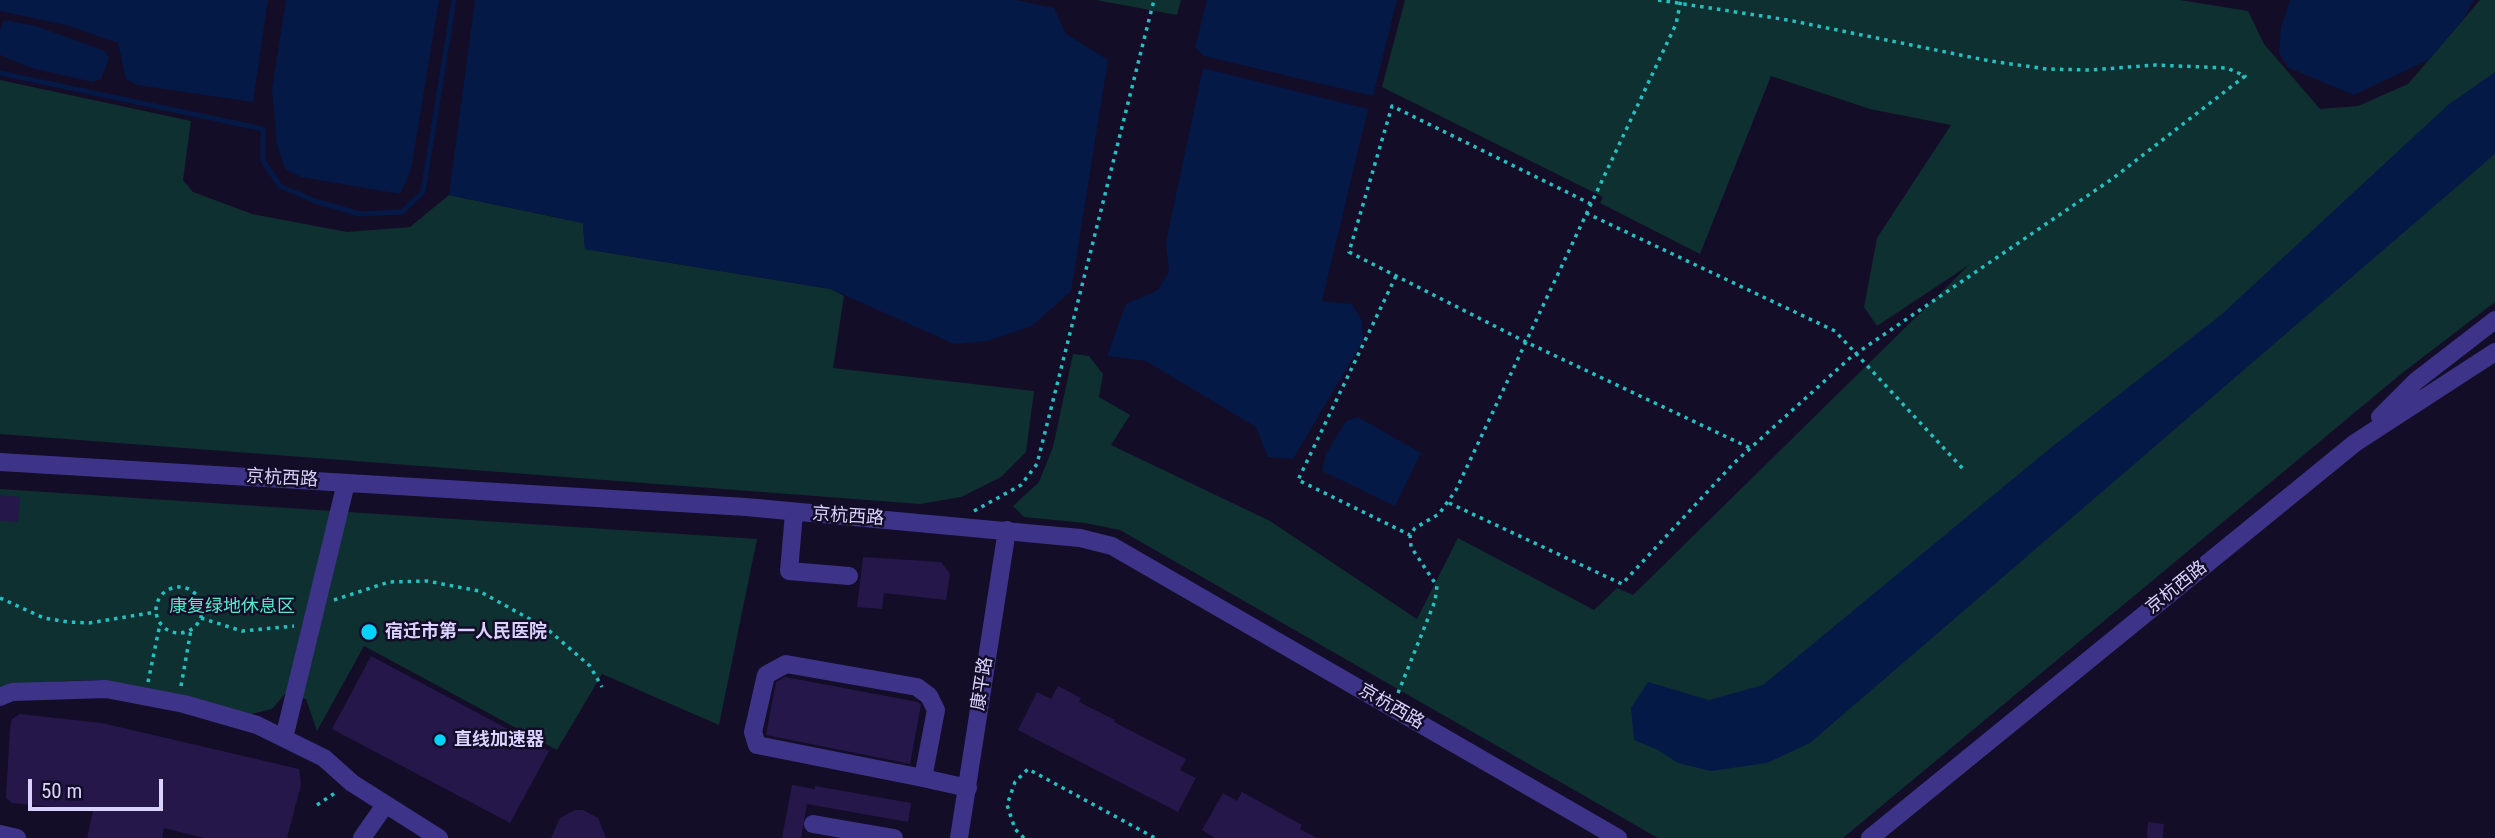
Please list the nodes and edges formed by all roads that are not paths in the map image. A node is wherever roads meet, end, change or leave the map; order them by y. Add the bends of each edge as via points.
1 (2495, 320) edge
2 (2495, 352) edge
3 (2355, 443) junction
4 (0, 462) edge
5 (346, 483) junction
6 (794, 513) junction
7 (1007, 530) junction
8 (849, 576) dead end
9 (0, 697) edge
10 (284, 738) junction
11 (923, 778) junction
12 (968, 789) junction
13 (385, 805) junction
14 (813, 824) dead end
15 (0, 834) edge
16 (17, 838) edge
17 (362, 838) edge
18 (439, 838) edge
19 (894, 838) edge
20 (959, 838) edge
21 (1618, 838) edge
22 (1870, 838) edge

1 - 3 street via 2416,381
2 - 3 street, 京杭西路
3 - 22 street, 京杭西路
4 - 5 street, 京杭西路
5 - 6 street, 京杭西路
5 - 10 street
6 - 7 street, 京杭西路
6 - 8 street via 789,571
7 - 12 street, 康平路
7 - 21 street, 京杭西路 via 1112,546
9 - 10 street via 12,692 106,689 178,702 257,725
10 - 13 street via 324,758
11 - 11 street via 936,710 929,696 917,687 786,664 766,675 753,732 757,745
11 - 12 street
12 - 20 street, 康平路
13 - 17 street
13 - 18 street
14 - 19 street
15 - 16 street

